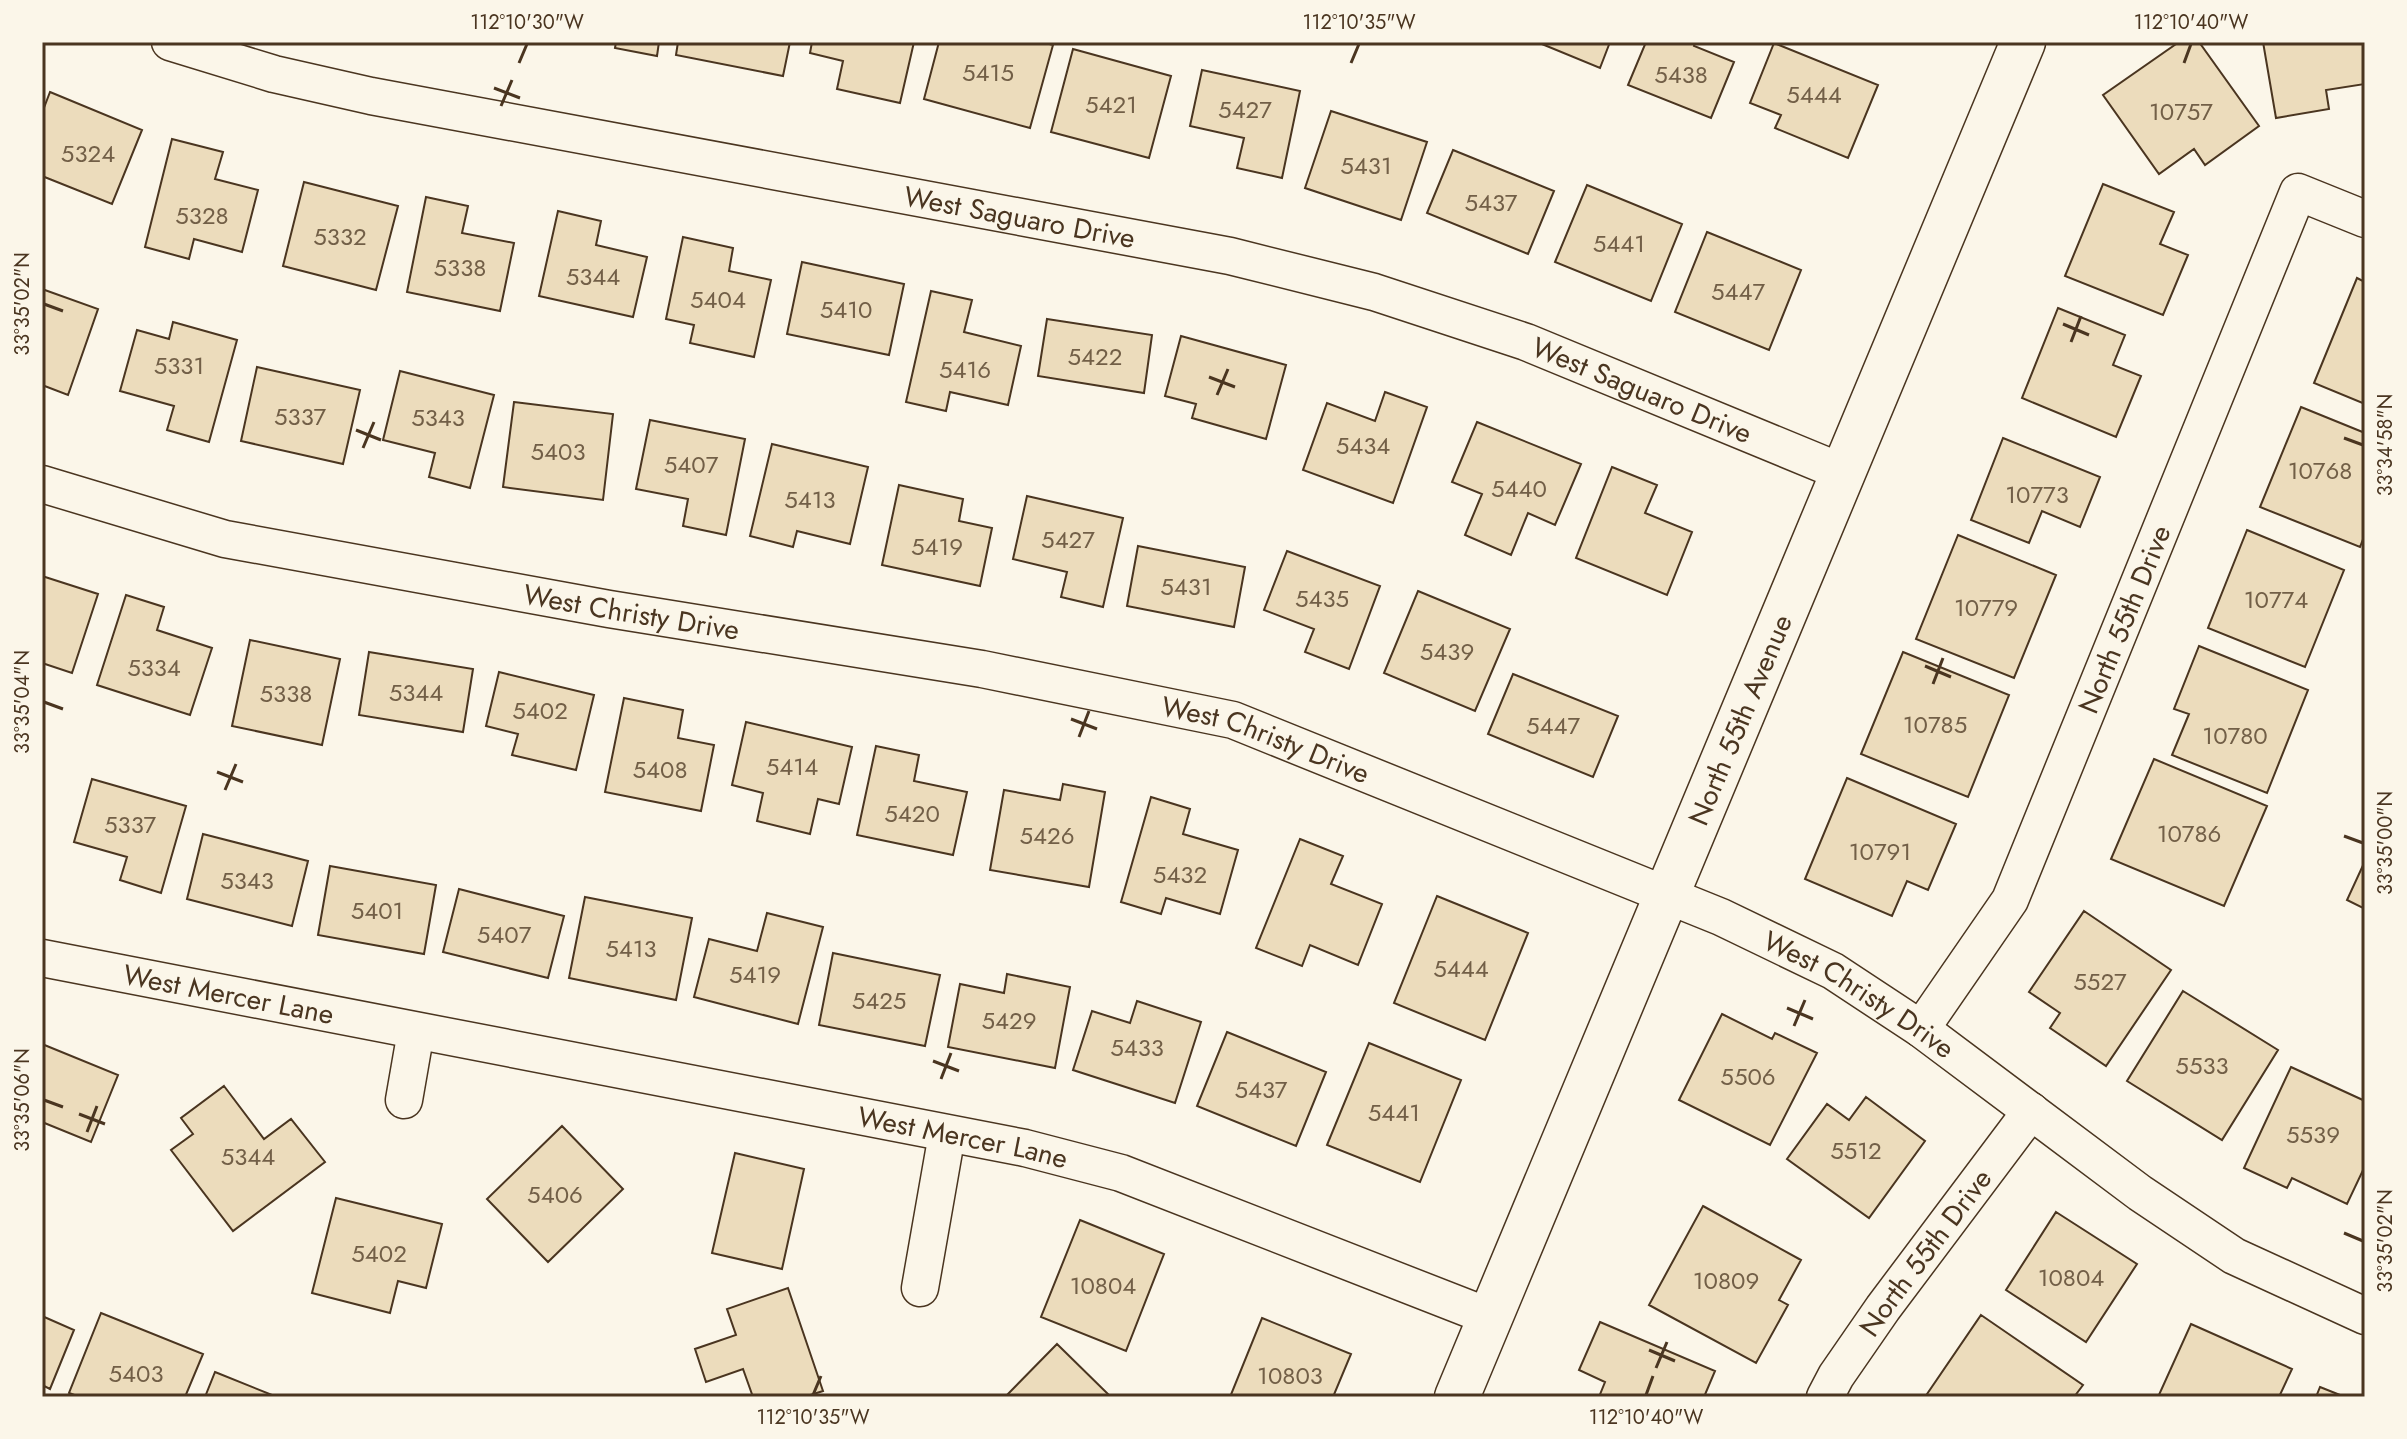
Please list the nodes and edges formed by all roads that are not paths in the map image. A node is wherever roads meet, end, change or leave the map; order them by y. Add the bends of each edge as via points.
1 (170, 42) edge
2 (2011, 45) edge
3 (2365, 219) edge
4 (1844, 473) junction
5 (42, 484) edge
6 (1668, 896) junction
7 (42, 958) edge
8 (1921, 1029) junction
9 (416, 1031) junction
10 (404, 1100) dead end
11 (2031, 1111) junction
12 (947, 1134) junction
13 (920, 1288) dead end
14 (2365, 1316) edge
15 (1490, 1317) junction
16 (1457, 1397) edge
17 (1825, 1397) edge

1 - 4 street, West Saguaro Drive via 371,96 1230,256 1374,292 1526,342
2 - 4 street, North 55th Avenue
3 - 8 street, North 55th Drive via 2298,192 2010,900
4 - 6 street, North 55th Avenue
5 - 6 street, West Christy Drive via 225,539 982,669 1233,720
6 - 8 street, West Christy Drive via 1833,971
6 - 15 street, North 55th Avenue
7 - 9 street, West Mercer Lane
8 - 11 street, West Christy Drive
9 - 10 street
9 - 12 street, West Mercer Lane
11 - 14 street, West Christy Drive via 2234,1256
11 - 17 street, North 55th Drive via 1883,1308
12 - 13 street
12 - 15 street, West Mercer Lane via 1121,1173
15 - 16 street, North 55th Avenue

